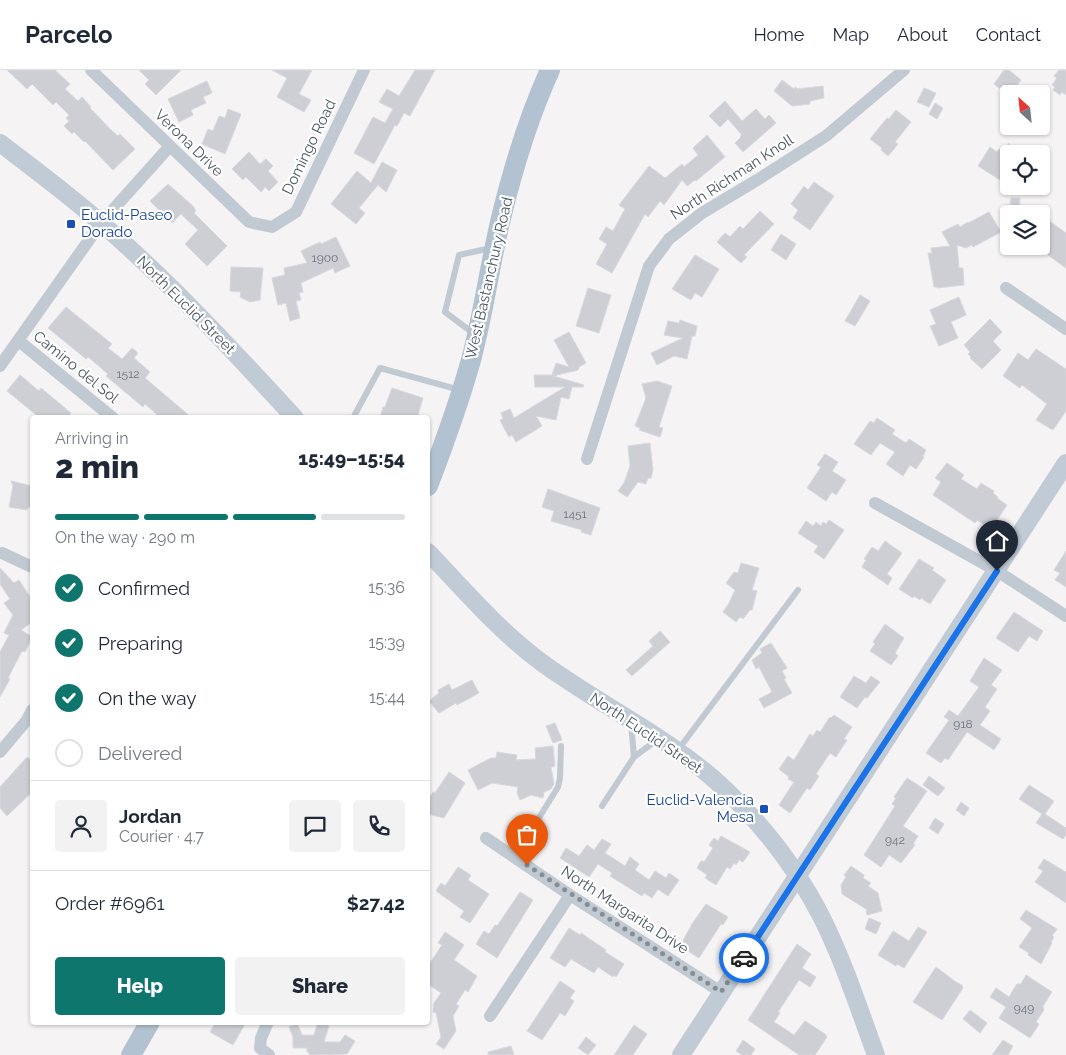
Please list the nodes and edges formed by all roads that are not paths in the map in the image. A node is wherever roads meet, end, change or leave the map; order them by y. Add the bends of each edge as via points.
1 (91, 70) edge
2 (364, 70) edge
3 (550, 70) edge
4 (904, 70) edge
5 (0, 143) edge
6 (170, 146) junction
7 (101, 223) junction
8 (272, 227) joint
9 (495, 247) junction
10 (1006, 288) dead end
11 (1066, 329) edge
12 (476, 335) junction
13 (19, 341) junction
14 (0, 366) edge
15 (461, 391) junction
16 (109, 415) edge
17 (292, 415) edge
18 (355, 415) edge
19 (587, 459) dead end
20 (1066, 463) edge
21 (430, 481) edge
22 (875, 503) dead end
23 (2, 553) dead end
24 (430, 554) edge
25 (30, 566) edge
26 (997, 571) junction
27 (798, 590) dead end
28 (1066, 616) edge
29 (30, 715) edge
30 (630, 720) junction
31 (659, 738) junction
32 (561, 746) dead end
33 (677, 751) junction
34 (0, 752) edge
35 (634, 757) junction
36 (602, 806) dead end
37 (486, 838) dead end
38 (512, 856) junction
39 (798, 877) junction
40 (570, 895) junction
41 (721, 992) junction
42 (490, 1016) dead end
43 (148, 1025) edge
44 (267, 1025) edge
45 (131, 1055) edge
46 (269, 1055) edge
47 (680, 1055) edge
48 (876, 1055) edge

1 - 6 street, Verona Drive
2 - 8 street, Domingo Road via 296,212
3 - 9 main road, West Bastanchury Road via 518,157
4 - 19 street, North Richman Knoll via 826,136 702,213 669,239 649,266
5 - 7 main road, North Euclid Street
6 - 7 street
6 - 8 street, Verona Drive via 249,222
7 - 13 street
7 - 17 main road, North Euclid Street via 190,306
9 - 12 main road, West Bastanchury Road
9 - 12 lane via 459,255 445,312
10 - 11 street
12 - 15 main road, West Bastanchury Road
13 - 14 street
13 - 16 street, Camino del Sol
15 - 18 lane via 380,368
15 - 21 main road, West Bastanchury Road
20 - 26 main road
22 - 26 street
23 - 25 street
24 - 30 main road, North Euclid Street via 493,622 540,661
26 - 28 street
26 - 39 main road
27 - 33 lane
29 - 34 street
30 - 31 main road, North Euclid Street
30 - 35 lane
31 - 33 main road, North Euclid Street
31 - 35 lane
32 - 38 lane via 558,787
33 - 39 main road, North Euclid Street via 736,801
35 - 36 lane
37 - 38 street, North Margarita Drive
38 - 40 street, North Margarita Drive
39 - 41 main road
39 - 48 main road, North Euclid Street via 840,957
40 - 41 street, North Margarita Drive
40 - 42 street
41 - 47 main road
43 - 45 main road
44 - 46 street via 260,1048

